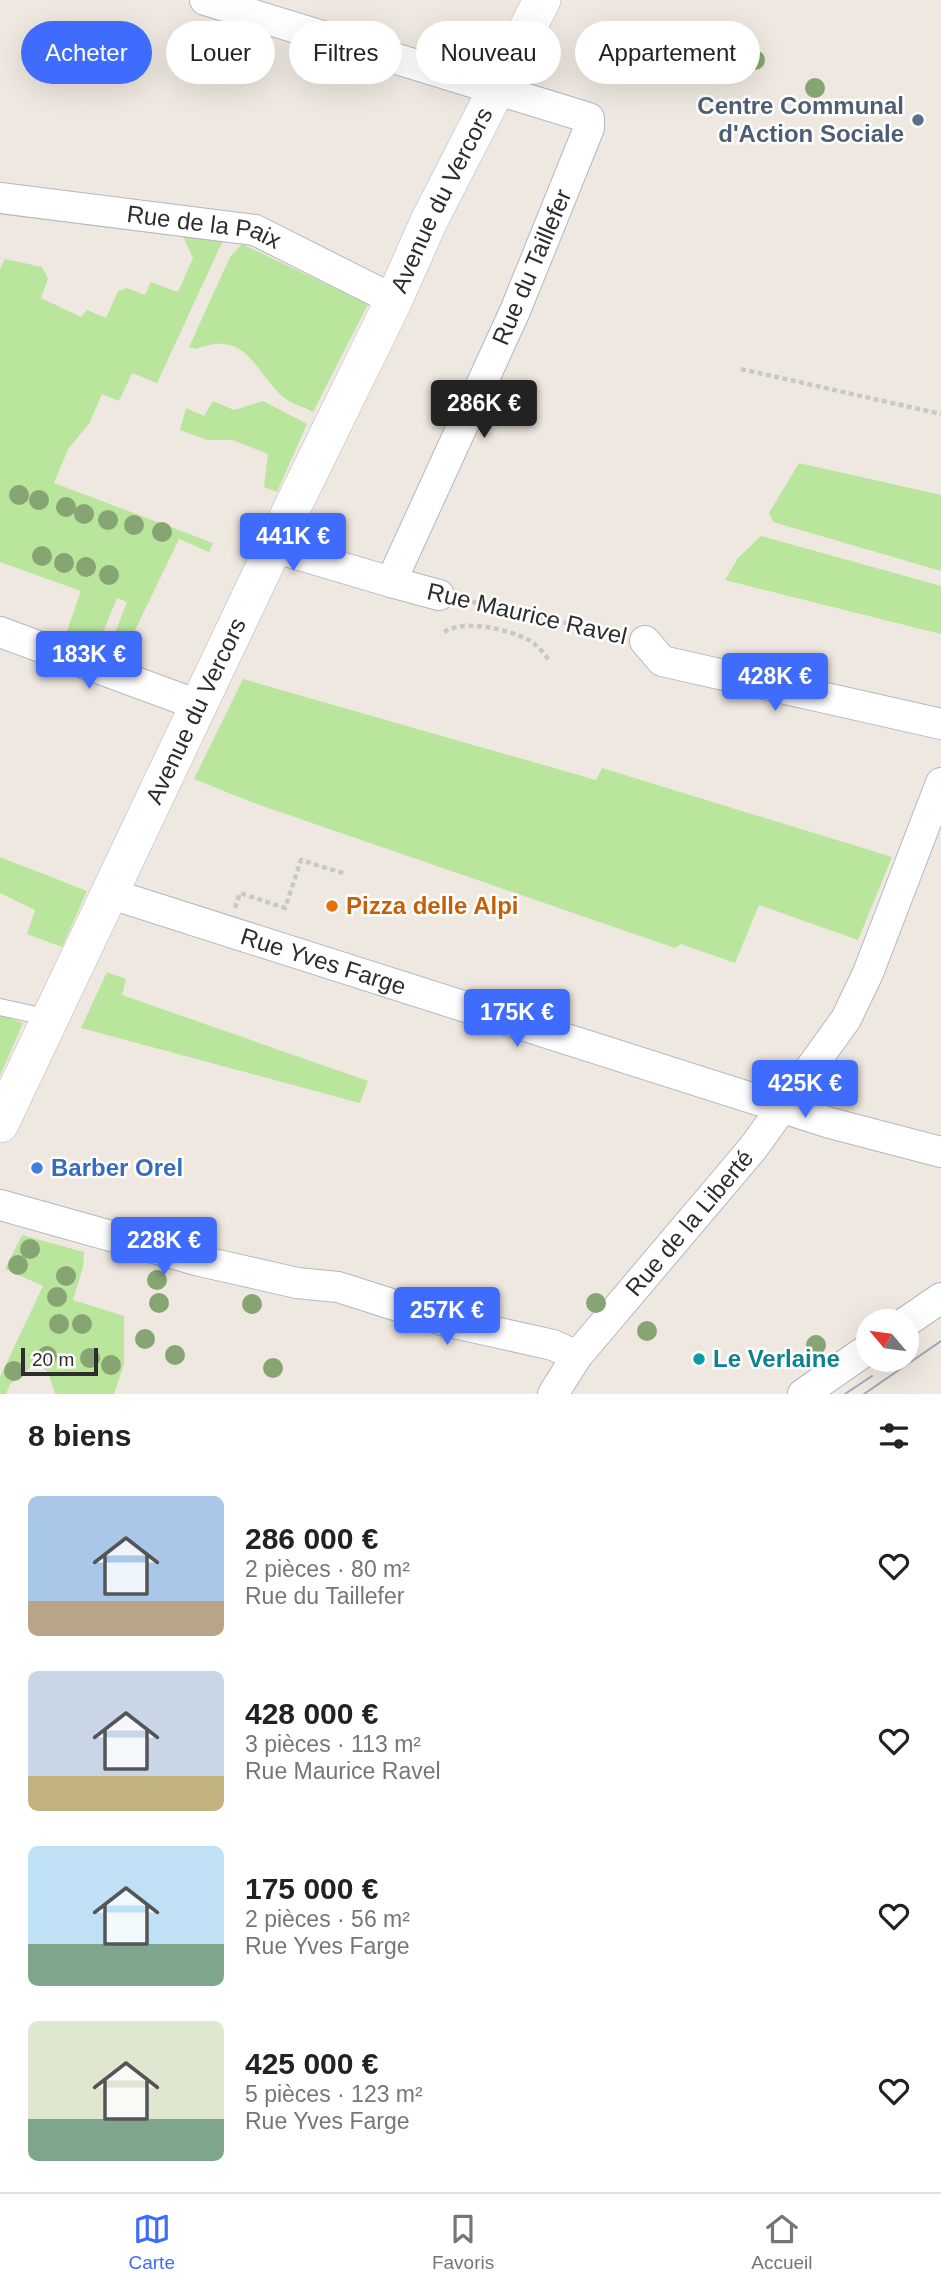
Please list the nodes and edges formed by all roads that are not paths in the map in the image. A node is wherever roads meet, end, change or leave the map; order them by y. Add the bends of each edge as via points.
1 (205, 0) edge
2 (542, 0) edge
3 (496, 87) junction
4 (0, 198) edge
5 (394, 300) junction
6 (273, 547) junction
7 (391, 582) junction
8 (439, 595) road end
9 (0, 632) edge
10 (645, 641) road end
11 (198, 705) junction
12 (941, 724) edge
13 (941, 783) edge
14 (108, 893) junction
15 (0, 1007) edge
16 (50, 1018) junction
17 (783, 1107) junction
18 (0, 1124) edge
19 (941, 1152) edge
20 (0, 1205) edge
21 (941, 1298) edge
22 (919, 1313) edge
23 (577, 1356) junction
24 (856, 1358) edge
25 (812, 1391) edge
26 (553, 1394) edge

1 - 3 street
2 - 3 street, Avenue du Vercors
3 - 5 street, Avenue du Vercors
3 - 7 street, Rue du Taillefer via 589,118 589,128 515,311
4 - 5 street, Rue de la Paix via 255,230
5 - 6 street, Avenue du Vercors
6 - 7 street
6 - 11 street, Avenue du Vercors
7 - 8 street, Rue Maurice Ravel
9 - 11 street
10 - 12 street, Rue Maurice Ravel via 662,661
11 - 14 street, Avenue du Vercors
13 - 17 street, Rue de la Liberté via 846,1019
14 - 16 street, Avenue du Vercors
14 - 17 street, Rue Yves Farge
15 - 16 lane
16 - 18 street, Avenue du Vercors
17 - 19 street, Rue Yves Farge
17 - 23 street, Rue de la Liberté
20 - 23 street via 200,1261 297,1283 338,1287 445,1321 553,1345
21 - 22 street
23 - 26 street, Rue de la Liberté
24 - 25 street

